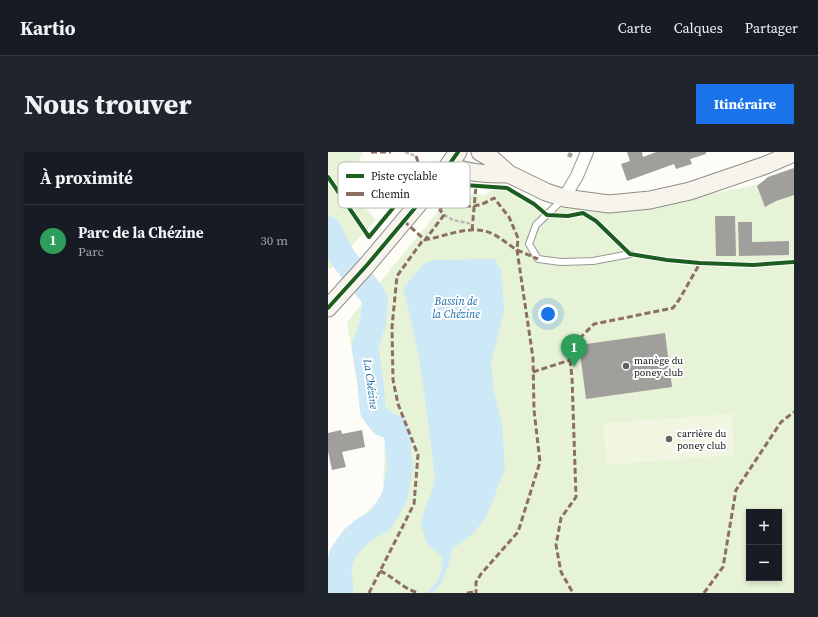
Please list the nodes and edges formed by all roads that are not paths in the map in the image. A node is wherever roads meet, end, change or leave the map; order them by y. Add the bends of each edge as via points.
1 (480, 152) edge
2 (587, 152) edge
3 (794, 153) edge
4 (794, 159) edge
5 (766, 165) junction
6 (470, 172) edge
7 (509, 174) junction
8 (564, 198) junction
9 (415, 208) edge
10 (630, 254) dead end
11 (328, 308) edge

1 - 7 street
2 - 8 street
3 - 5 street
4 - 5 street
5 - 8 street via 690,191 650,200 609,204
6 - 7 street
7 - 8 street
8 - 10 lane via 536,225 528,244 538,259 561,262 593,261
9 - 11 street

